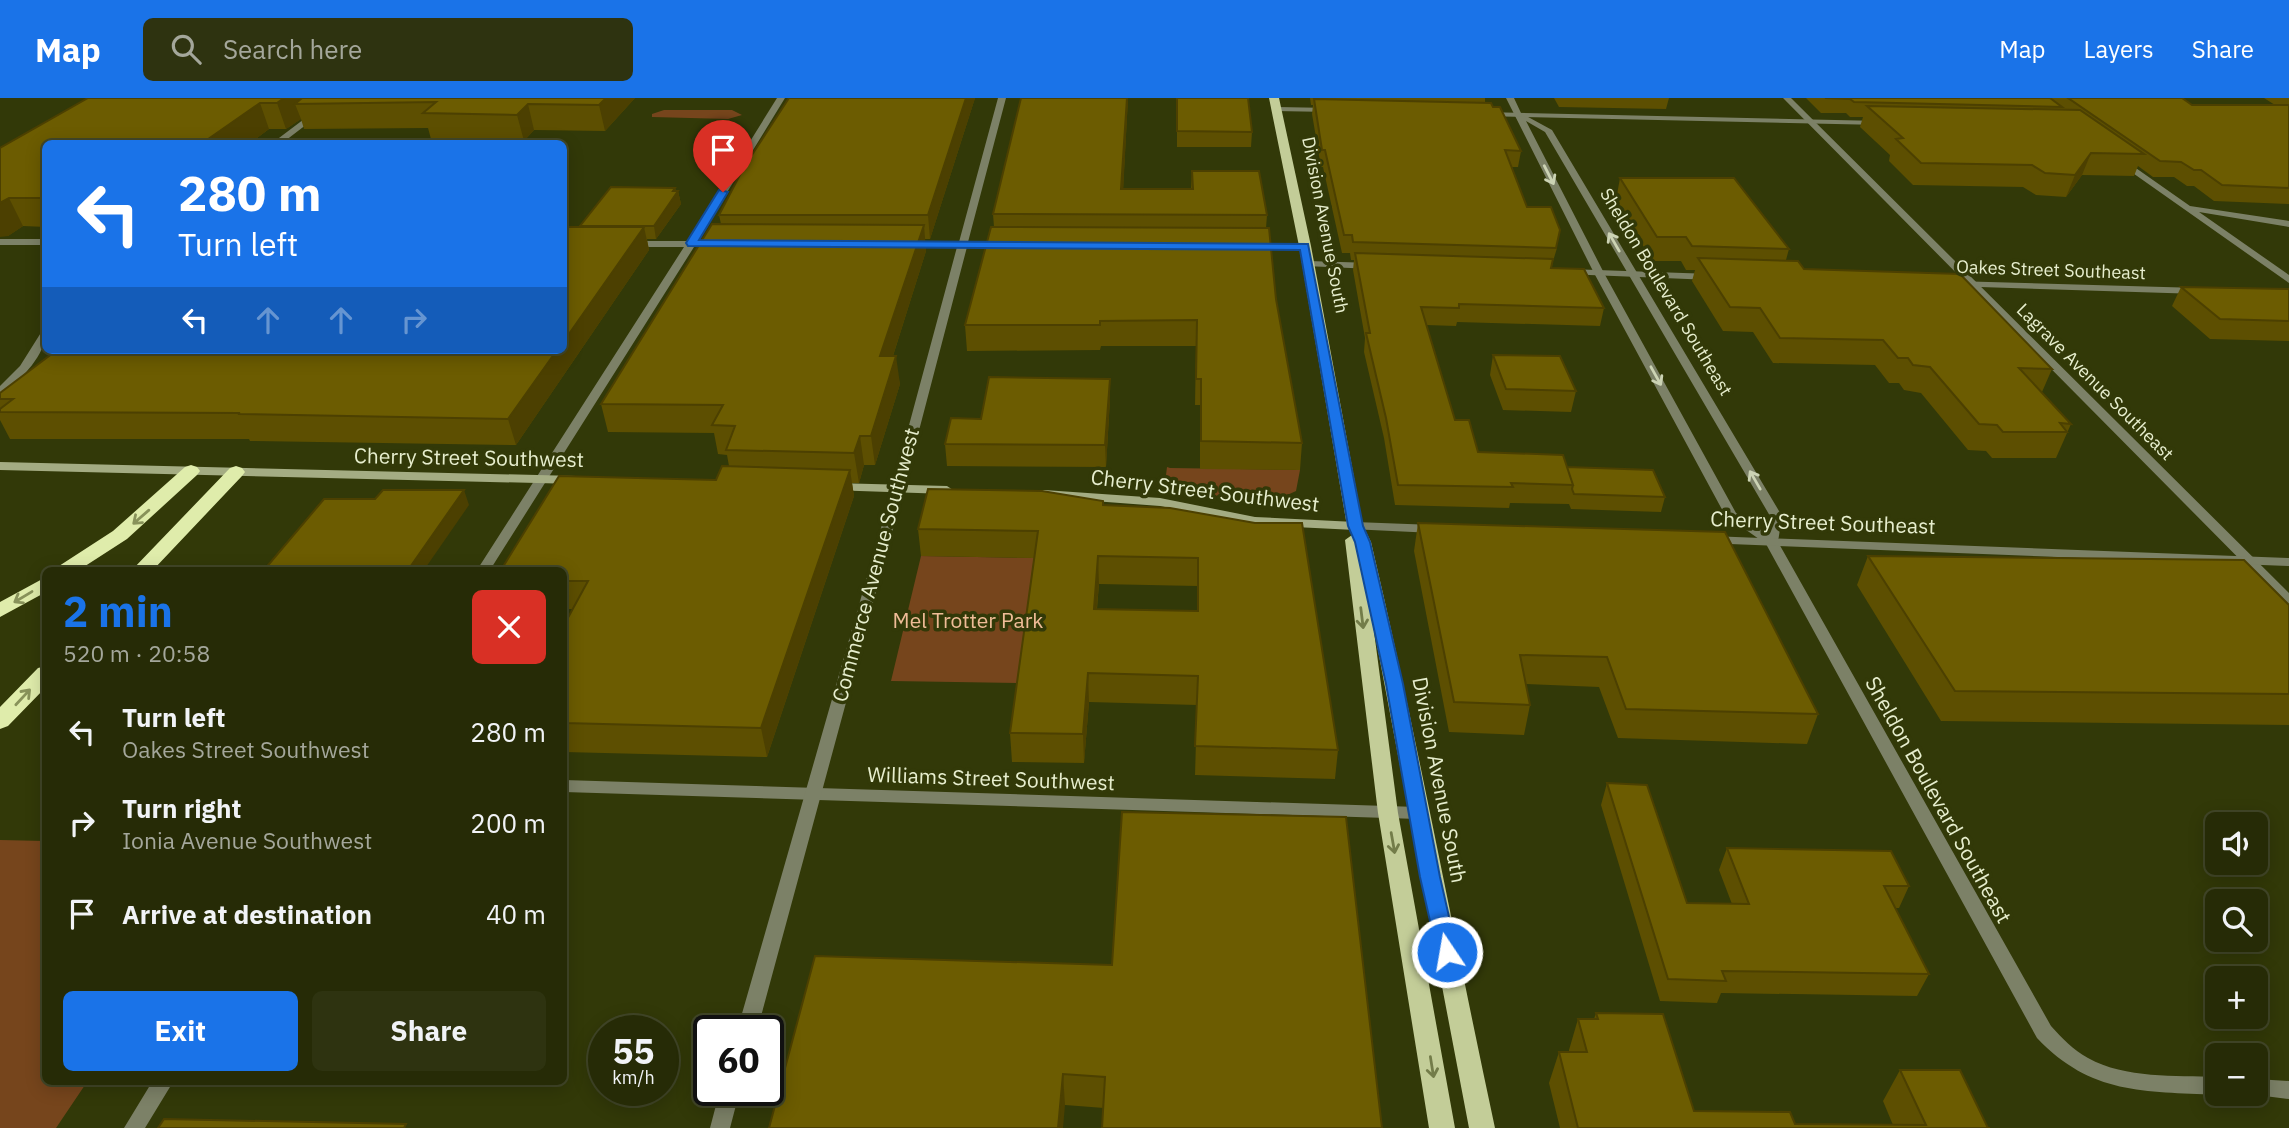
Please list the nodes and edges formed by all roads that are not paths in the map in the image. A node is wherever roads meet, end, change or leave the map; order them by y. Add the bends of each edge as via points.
1 (337, 98) edge
2 (781, 98) edge
3 (1002, 98) edge
4 (1510, 98) edge
5 (1787, 98) edge
6 (1276, 103) edge
7 (1346, 110) edge
8 (1480, 114) edge
9 (1518, 114) junction
10 (1810, 121) junction
11 (1889, 123) edge
12 (280, 140) edge
13 (2118, 158) edge
14 (2187, 207) junction
15 (2289, 225) edge
16 (0, 242) edge
17 (42, 242) edge
18 (691, 243) junction
19 (618, 244) edge
20 (727, 244) edge
21 (898, 244) edge
22 (963, 245) junction
23 (1015, 245) edge
24 (1237, 246) edge
25 (1305, 246) junction
26 (1308, 264) junction
27 (1381, 267) edge
28 (1563, 272) edge
29 (1600, 273) junction
30 (1633, 274) junction
31 (1723, 277) edge
32 (2289, 280) edge
33 (1939, 284) edge
34 (1974, 285) junction
35 (2210, 291) edge
36 (42, 340) edge
37 (0, 392) edge
38 (0, 466) edge
39 (191, 471) junction
40 (236, 472) junction
41 (539, 479) junction
42 (586, 480) edge
43 (819, 486) edge
44 (898, 489) junction
45 (959, 491) edge
46 (1027, 493) edge
47 (1355, 526) junction
48 (1452, 530) edge
49 (1702, 540) edge
50 (1771, 542) junction
51 (2248, 560) junction
52 (2289, 562) edge
53 (70, 567) edge
54 (145, 567) edge
55 (484, 567) edge
56 (42, 585) edge
57 (2289, 601) edge
58 (0, 611) edge
59 (42, 677) edge
60 (0, 721) edge
61 (567, 786) edge
62 (813, 795) junction
63 (1388, 813) junction
64 (1418, 813) junction
65 (751, 1015) edge
66 (161, 1085) edge
67 (2205, 1085) edge
68 (2268, 1089) edge
69 (2289, 1090) edge
70 (726, 1106) edge
71 (135, 1128) edge
72 (720, 1128) edge
73 (1443, 1128) edge
74 (1482, 1128) edge

1 - 12 street
2 - 18 street
3 - 22 street, Commerce Avenue Southwest
4 - 9 street, Sheldon Boulevard Southeast
5 - 10 street, Lagrave Avenue Southeast
6 - 7 street
6 - 25 main road, Division Avenue South
8 - 9 street
9 - 10 street
9 -> 29 street, Sheldon Boulevard Southeast
30 -> 9 street, Sheldon Boulevard Southeast via 1548,130
10 - 11 street
10 - 34 street, Lagrave Avenue Southeast
13 - 14 street
14 - 15 street
14 - 32 street
16 - 17 street
18 - 19 street
18 - 20 street
18 - 41 street
21 - 22 street
22 - 23 street
22 - 44 street, Commerce Avenue Southwest
24 - 25 street
25 - 26 main road, Division Avenue South
26 - 27 street
26 - 47 main road, Division Avenue South
28 - 29 street
29 - 30 street
29 -> 50 street, Sheldon Boulevard Southeast via 1731,514
30 - 31 street
50 -> 30 street, Sheldon Boulevard Southeast via 1776,516
33 - 34 street, Oakes Street Southeast
34 - 35 street, Oakes Street Southeast
34 - 51 street, Lagrave Avenue Southeast
36 - 37 street via 24,369
38 - 39 main road, Cherry Street Southwest
39 - 40 main road, Cherry Street Southwest
39 -> 53 highway via 120,535
40 - 41 main road, Cherry Street Southwest
40 - 54 highway
41 - 42 main road, Cherry Street Southwest
41 - 55 street
43 - 44 main road
44 - 45 main road
44 - 62 street, Commerce Avenue Southwest
46 - 47 main road, Cherry Street Southwest via 1160,502 1265,522
47 - 48 street
47 -> 63 main road, Division Avenue South via 1353,542
47 - 64 main road, Division Avenue South via 1363,542 1392,671
49 - 50 street, Cherry Street Southeast
50 - 51 street, Cherry Street Southeast
50 - 67 street, Sheldon Boulevard Southeast via 2044,1032 2101,1075
51 - 52 street, Cherry Street Southeast
51 - 57 street, Lagrave Avenue Southeast
56 -> 58 highway
60 -> 59 highway
61 - 62 street, Williams Street Southwest
62 - 63 street, Williams Street Southwest
62 - 65 street, Commerce Avenue Southwest
63 - 64 street, Williams Street Southwest
63 -> 73 main road, Division Avenue South
64 - 74 main road, Division Avenue South
66 - 71 street
68 - 69 street
70 - 72 street

